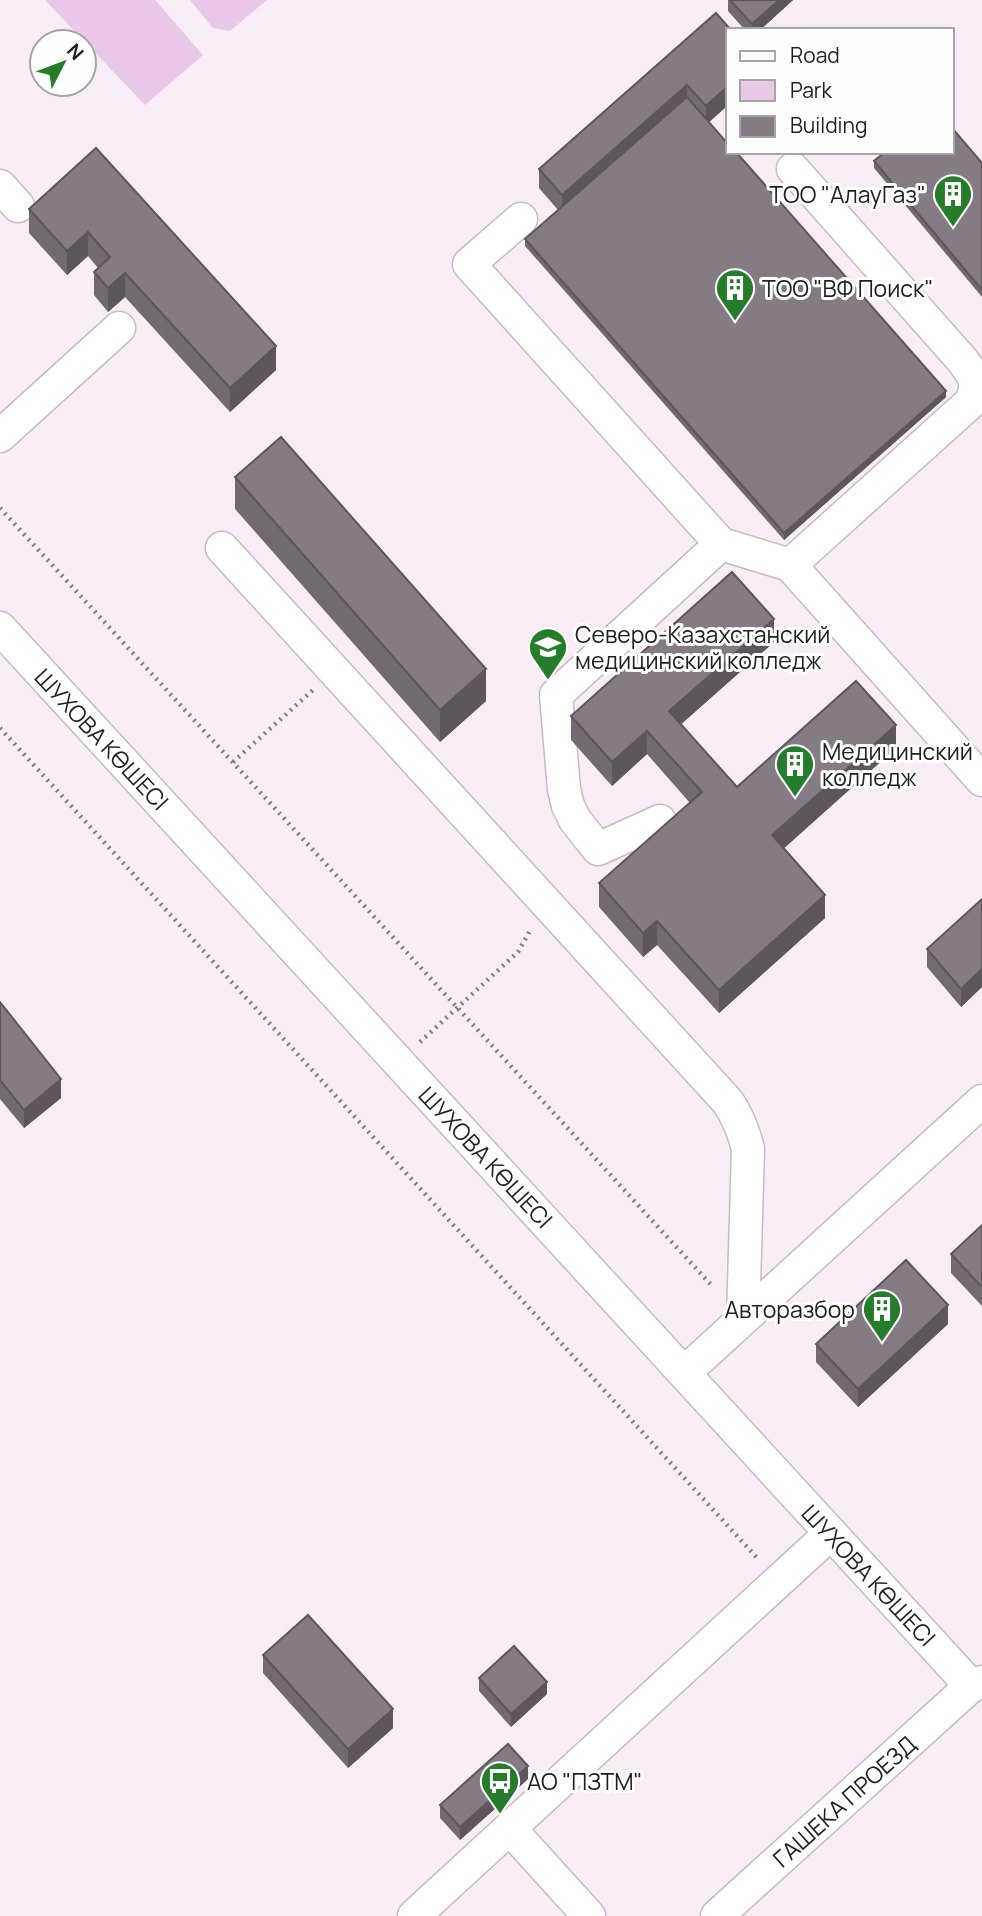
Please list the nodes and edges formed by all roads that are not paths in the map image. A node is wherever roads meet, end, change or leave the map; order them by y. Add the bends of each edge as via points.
1 (793, 169) dead end
2 (521, 219) dead end
3 (119, 328) dead end
4 (0, 436) edge
5 (721, 544) junction
6 (222, 548) dead end
7 (789, 565) junction
8 (0, 628) edge
9 (982, 780) edge
10 (660, 821) dead end
11 (982, 1101) edge
12 (743, 1319) junction
13 (684, 1373) junction
14 (831, 1533) junction
15 (976, 1684) edge
16 (510, 1829) junction
17 (414, 1916) edge
18 (589, 1916) edge
19 (717, 1916) edge

1 - 7 street via 963,360 977,388 971,402
2 - 5 street via 469,264
3 - 4 street
5 - 7 street
5 - 10 street via 556,695 568,806 598,849
6 - 12 street via 728,1102 748,1149
7 - 9 street
8 - 13 street, ШУХОВА КӨШЕСІ
11 - 12 street
12 - 13 street
13 - 14 street, ШУХОВА КӨШЕСІ
14 - 15 street, ШУХОВА КӨШЕСІ
14 - 16 street
15 - 19 street, ГАШЕКА ПРОЕЗД
16 - 17 street
16 - 18 street

